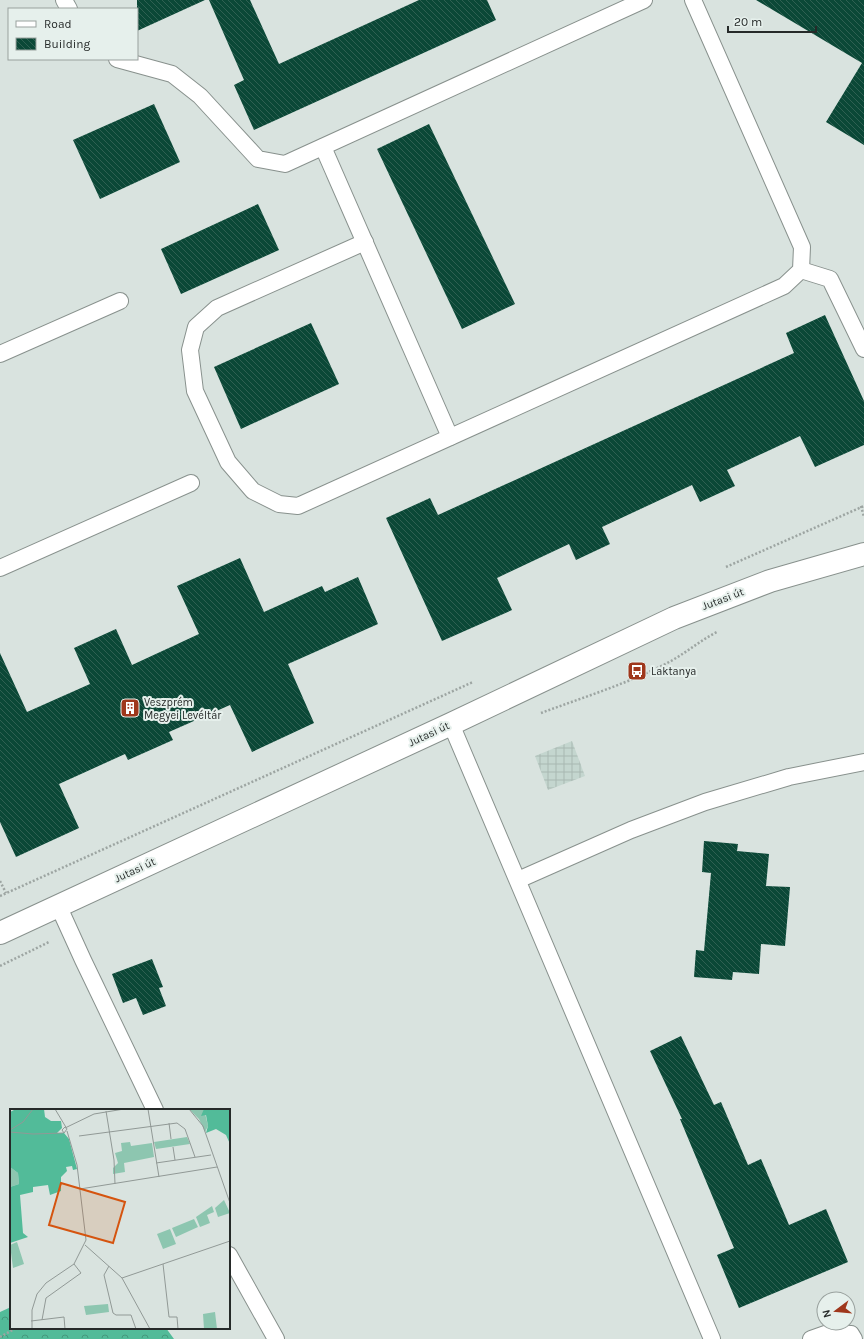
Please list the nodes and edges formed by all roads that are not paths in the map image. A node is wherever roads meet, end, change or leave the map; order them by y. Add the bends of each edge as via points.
1 (644, 0) edge
2 (693, 0) edge
3 (121, 60) edge
4 (323, 147) junction
5 (365, 242) junction
6 (801, 270) junction
7 (120, 301) dead end
8 (864, 349) edge
9 (0, 354) edge
10 (450, 437) junction
11 (191, 483) dead end
12 (864, 554) edge
13 (0, 568) edge
14 (451, 724) junction
15 (864, 762) edge
16 (518, 880) junction
17 (58, 905) junction
18 (0, 933) edge
19 (155, 1109) edge
20 (230, 1257) edge
21 (276, 1339) edge
22 (712, 1339) edge
23 (811, 1339) edge
24 (854, 1339) edge

1 - 4 lane
2 - 6 lane via 802,247
3 - 4 lane via 172,74 200,96 258,159 285,164
4 - 5 lane
5 - 10 lane
5 - 10 lane via 217,308 196,327 190,350 195,391 228,462 253,491 279,504 298,506
6 - 8 lane via 830,279
6 - 10 lane via 784,286
7 - 9 lane
11 - 13 lane
12 - 14 street, Jutasi út via 770,581 674,618
14 - 16 lane
14 - 17 street, Jutasi út
15 - 16 lane via 789,777 705,802 631,830
16 - 22 lane
17 - 18 street, Jutasi út
17 - 19 lane
20 - 21 lane
23 - 24 lane via 828,1333 851,1334

